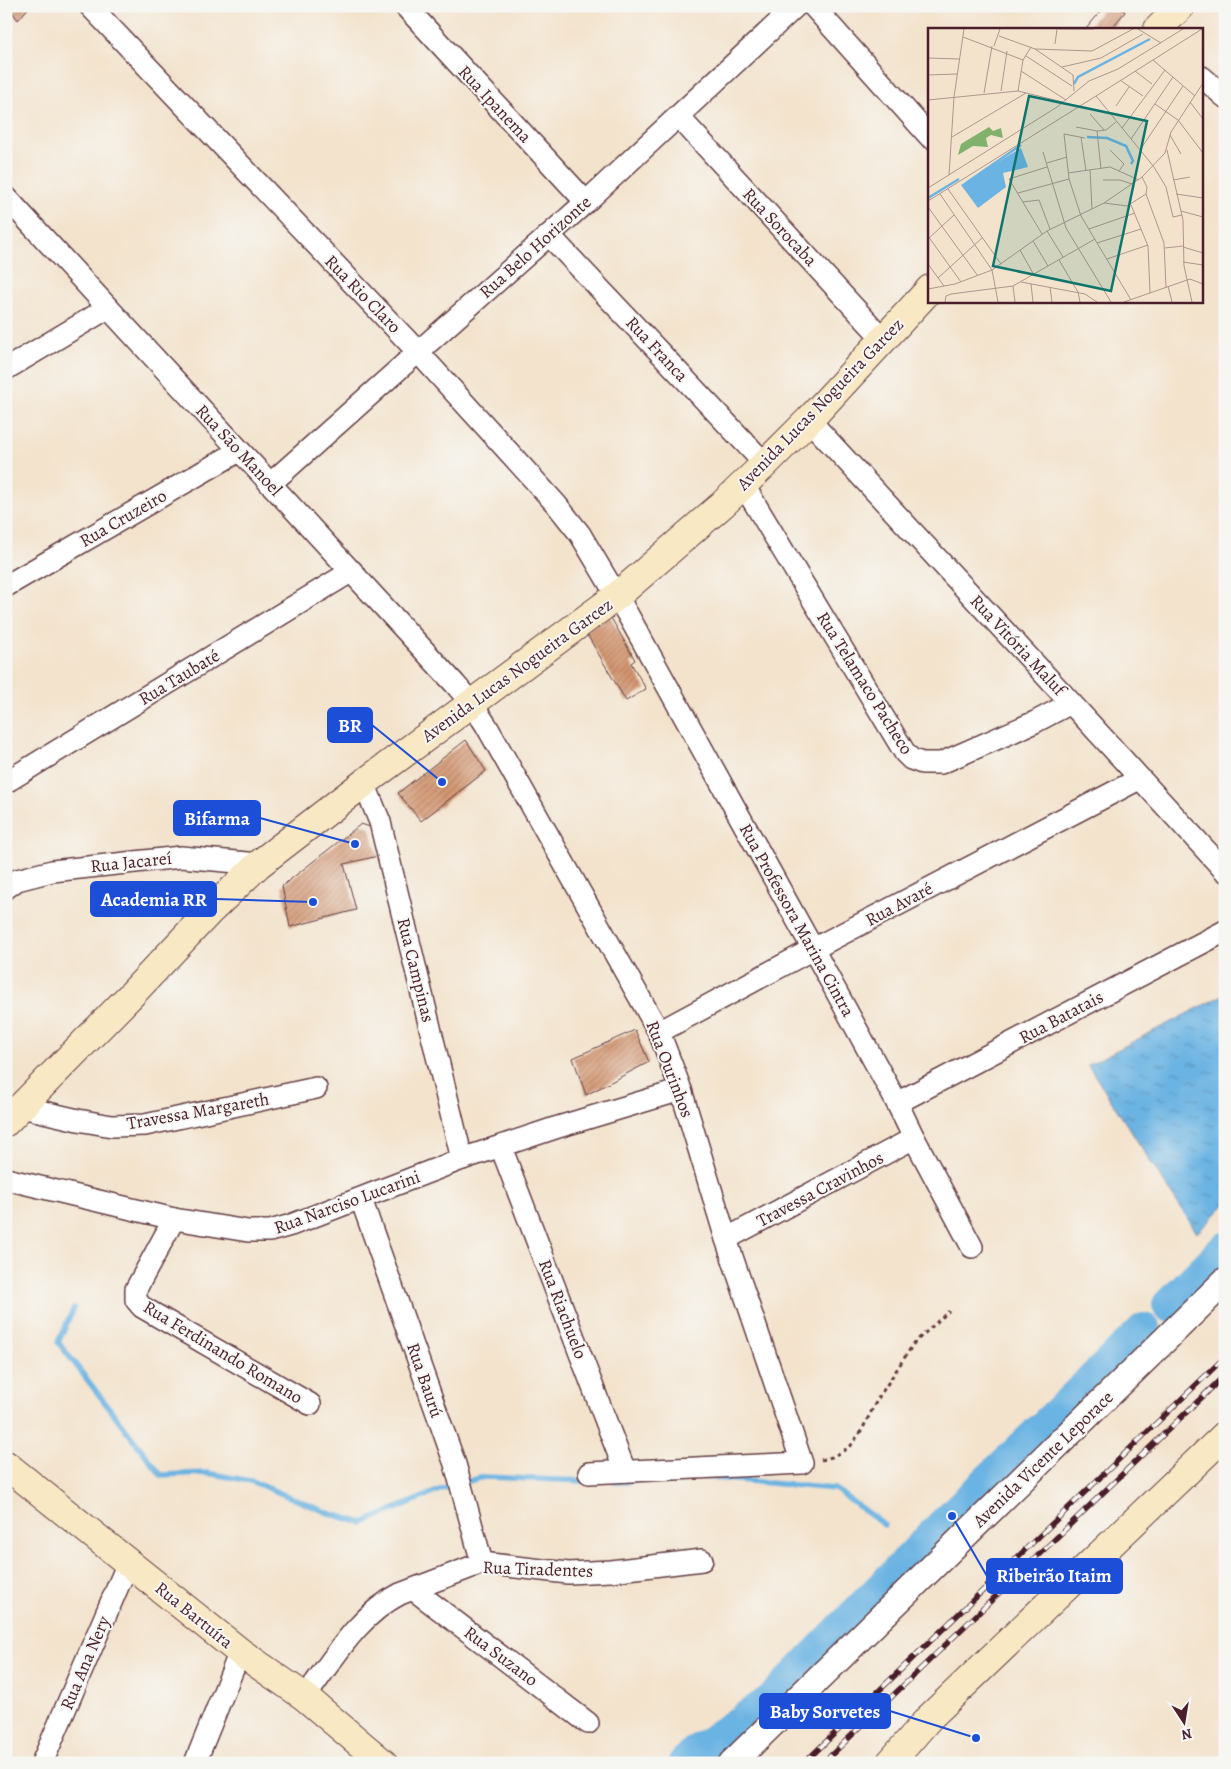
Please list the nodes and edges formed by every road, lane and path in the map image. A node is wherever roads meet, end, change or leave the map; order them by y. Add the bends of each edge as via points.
1 (90, 6) edge
2 (405, 6) edge
3 (796, 6) edge
4 (813, 6) edge
5 (1181, 6) edge
6 (1159, 28) edge
7 (1204, 78) edge
8 (1225, 97) edge
9 (678, 116) junction
10 (928, 135) edge
11 (6, 197) edge
12 (586, 202) junction
13 (549, 235) junction
14 (928, 291) edge
15 (108, 308) junction
16 (883, 339) junction
17 (418, 352) junction
18 (6, 369) edge
19 (809, 420) junction
20 (239, 451) junction
21 (765, 464) junction
22 (270, 484) junction
23 (743, 484) junction
24 (352, 571) junction
25 (6, 586) edge
26 (618, 596) junction
27 (1072, 703) junction
28 (472, 704) junction
29 (1139, 778) junction
30 (6, 782) edge
31 (364, 783) junction
32 (259, 864) junction
33 (1225, 871) edge
34 (6, 888) edge
35 (1225, 931) edge
36 (813, 949) junction
37 (659, 1032) junction
38 (316, 1088) dead end
39 (681, 1090) junction
40 (897, 1103) junction
41 (14, 1114) edge
42 (914, 1138) junction
43 (502, 1147) junction
44 (462, 1159) junction
45 (6, 1179) edge
46 (361, 1199) junction
47 (174, 1219) junction
48 (726, 1239) junction
49 (972, 1247) dead end
50 (1225, 1281) edge
51 (949, 1311) dead end
52 (310, 1404) dead end
53 (1225, 1435) edge
54 (802, 1463) junction
55 (8, 1470) edge
56 (625, 1471) junction
57 (588, 1473) dead end
58 (702, 1560) dead end
59 (128, 1563) junction
60 (482, 1563) junction
61 (414, 1590) junction
62 (240, 1652) junction
63 (305, 1697) junction
64 (588, 1723) dead end
65 (42, 1763) edge
66 (195, 1763) edge
67 (383, 1763) edge
68 (732, 1763) edge
69 (890, 1763) edge

1 - 17 street, Rua Rio Claro
2 - 12 street, Rua Ipanema
3 - 9 street, Rua Belo Horizonte
4 - 10 street
5 - 6 main road
7 - 8 street
9 - 12 street, Rua Belo Horizonte
9 - 16 street, Rua Sorocaba
11 - 15 street, Rua São Manoel
12 - 13 street, Rua Belo Horizonte
13 - 17 street, Rua Belo Horizonte
13 - 21 street, Rua Franca
14 - 16 main road, Avenida Lucas Nogueira Garcez
15 - 18 street
15 - 20 street, Rua São Manoel
16 - 19 main road, Avenida Lucas Nogueira Garcez
17 - 22 street, Rua Belo Horizonte
17 - 26 street, Rua Rio Claro via 556,504 580,534
19 - 21 main road, Avenida Lucas Nogueira Garcez
19 - 27 street, Rua Vitória Maluf
20 - 22 street, Rua São Manoel
20 - 25 street, Rua Cruzeiro
21 - 23 main road, Avenida Lucas Nogueira Garcez
22 - 24 street, Rua São Manoel
23 - 26 main road, Avenida Lucas Nogueira Garcez
23 - 27 street, Rua Telamaco Pacheco via 911,759 922,763 941,763
24 - 28 street, Rua São Manoel
24 - 30 street, Rua Taubaté
26 - 28 main road, Avenida Lucas Nogueira Garcez
26 - 36 street, Rua Professora Marina Cintra
27 - 29 street, Rua Vitória Maluf
28 - 31 main road, Avenida Lucas Nogueira Garcez
28 - 37 street, Rua Ourinhos
29 - 33 street, Rua Vitória Maluf
29 - 36 street, Rua Avaré
31 - 32 main road, Avenida Lucas Nogueira Garcez
31 - 44 street, Rua Campinas via 380,822
32 - 34 street, Rua Jacareí via 181,857 52,871 17,880
32 - 41 main road, Avenida Lucas Nogueira Garcez
35 - 40 street, Rua Batatais
36 - 37 street, Rua Avaré
36 - 40 street, Rua Professora Marina Cintra
37 - 39 street, Rua Ourinhos
38 - 41 street, Travessa Margareth via 145,1125 112,1126
39 - 43 street, Rua Narciso Lucarini
39 - 48 street, Rua Ourinhos
40 - 42 street, Rua Professora Marina Cintra
42 - 48 street, Travessa Cravinhos
42 - 49 street, Rua Professora Marina Cintra
43 - 44 street, Rua Narciso Lucarini
43 - 56 street, Rua Riachuelo
44 - 46 street, Rua Narciso Lucarini
45 - 47 street, Rua Narciso Lucarini
46 - 47 street, Rua Narciso Lucarini via 270,1231 248,1231
46 - 60 street, Rua Baurú via 455,1464
47 - 52 street, Rua Ferdinando Romano via 136,1289 136,1300 142,1307
48 - 54 street, Rua Ourinhos
50 - 68 street, Avenida Vicente Leporace
51 - 54 path via 914,1342 850,1447 832,1457
53 - 69 main road via 929,1718
54 - 56 street
55 - 59 main road, Rua Bartuíra
56 - 57 street
58 - 60 street, Rua Tiradentes via 568,1573
59 - 62 main road, Rua Bartuíra
59 - 65 street, Rua Ana Nery
60 - 61 street, Rua Tiradentes
61 - 63 street, Rua Tiradentes via 388,1600 357,1627
61 - 64 street, Rua Suzano
62 - 63 main road, Rua Bartuíra
62 - 66 street
63 - 67 main road, Rua Bartuíra

